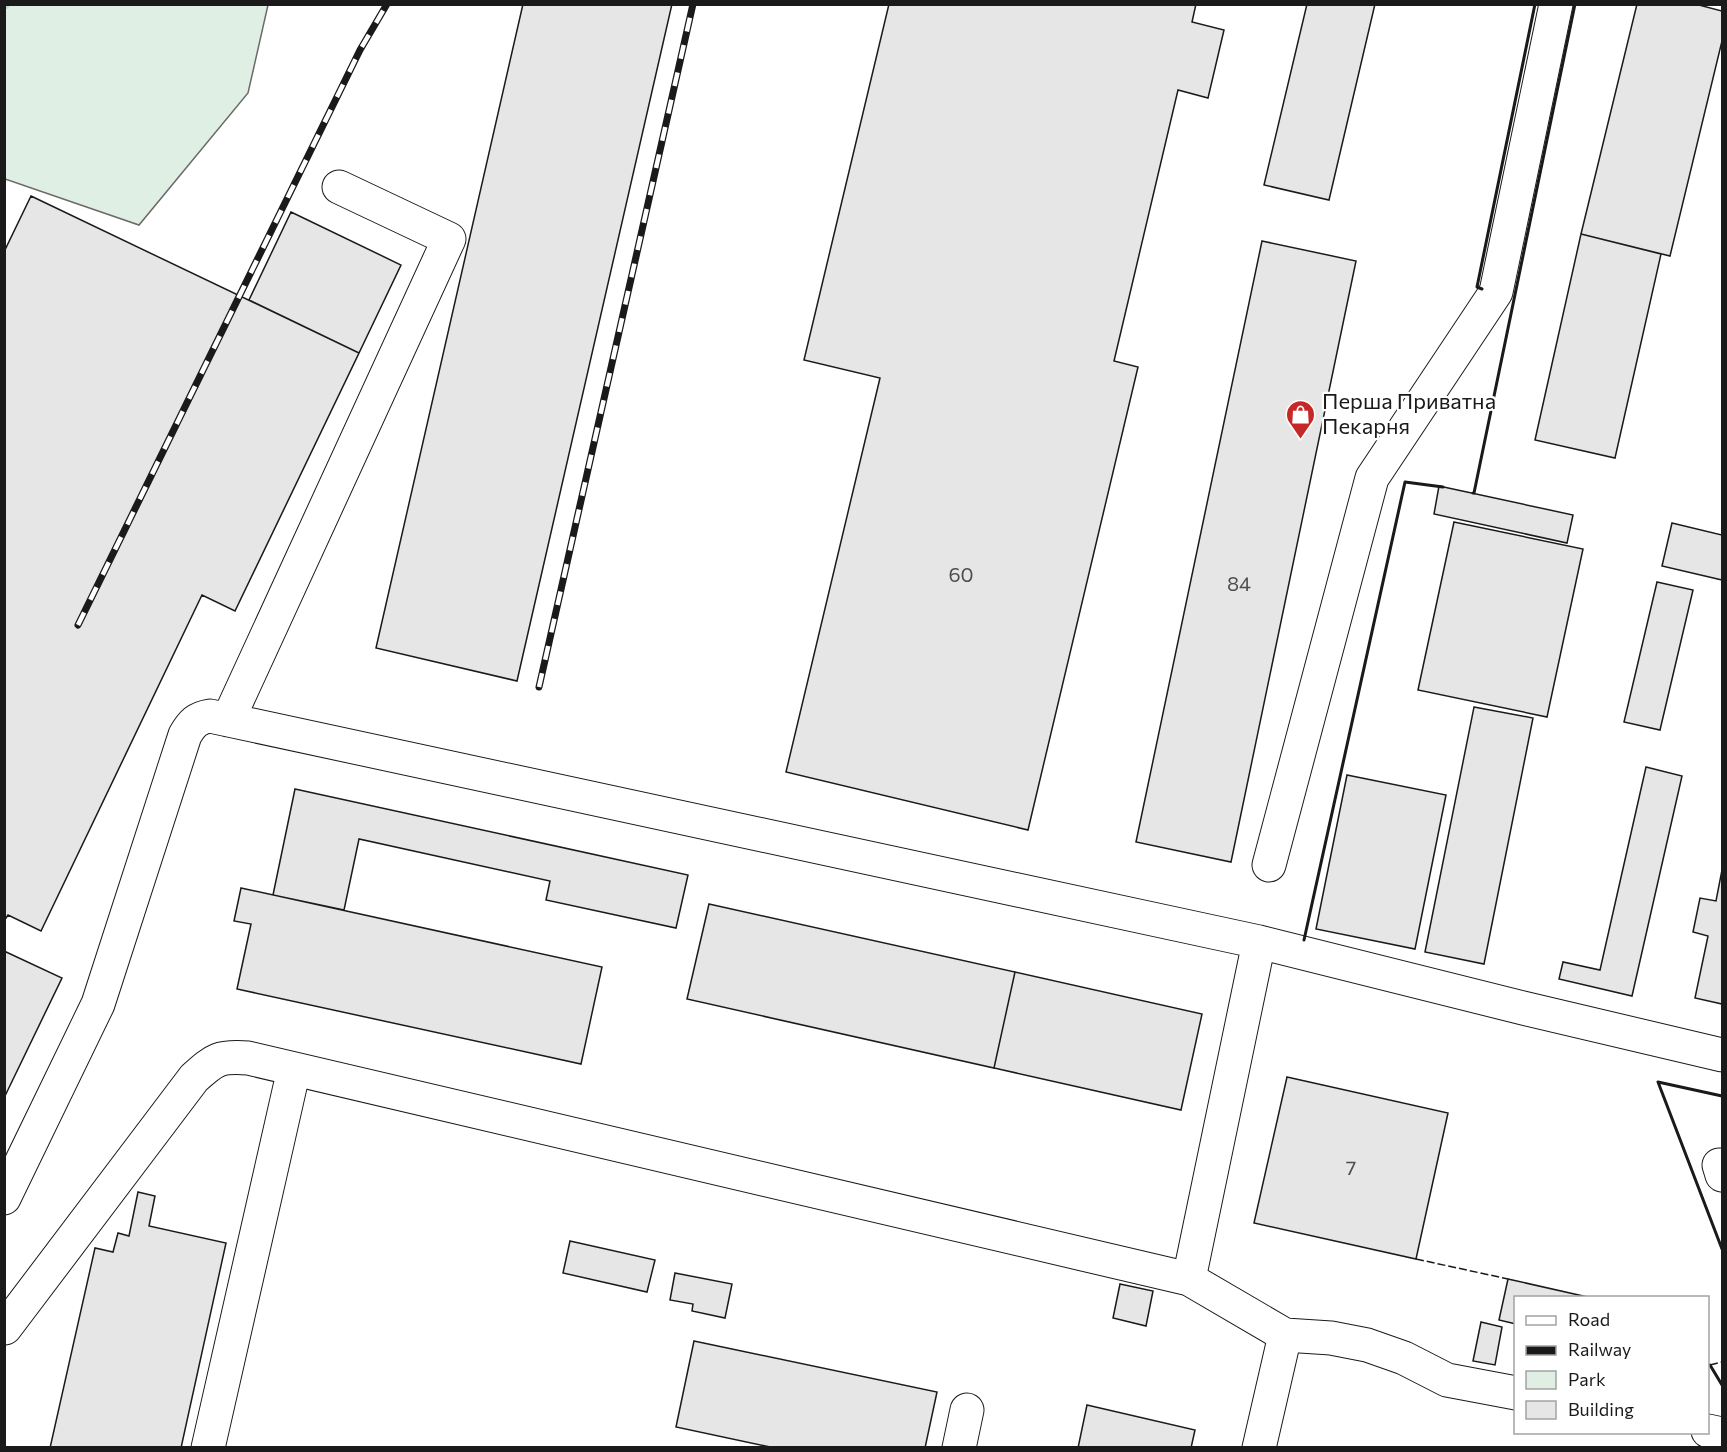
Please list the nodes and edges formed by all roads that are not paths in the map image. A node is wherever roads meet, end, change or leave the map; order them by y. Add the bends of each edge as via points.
1 (1557, 4) edge
2 (339, 188) dead end
3 (228, 720) junction
4 (1269, 865) dead end
5 (1259, 942) junction
6 (1722, 1055) edge
7 (294, 1069) junction
8 (4, 1198) edge
9 (1189, 1279) junction
10 (5, 1328) edge
11 (1285, 1335) junction
12 (1514, 1393) edge
13 (967, 1410) dead end
14 (208, 1448) edge
15 (959, 1448) edge
16 (1259, 1448) edge

1 - 4 street via 1496,292 1372,478
2 - 3 street via 449,239
3 - 5 street
3 - 8 street via 200,718 185,735 98,1004
5 - 6 street
5 - 9 street
7 - 9 street
7 - 10 street via 226,1056 194,1078
7 - 14 street
9 - 11 street
11 - 12 street via 1367,1345 1447,1380
11 - 16 street
13 - 15 street

